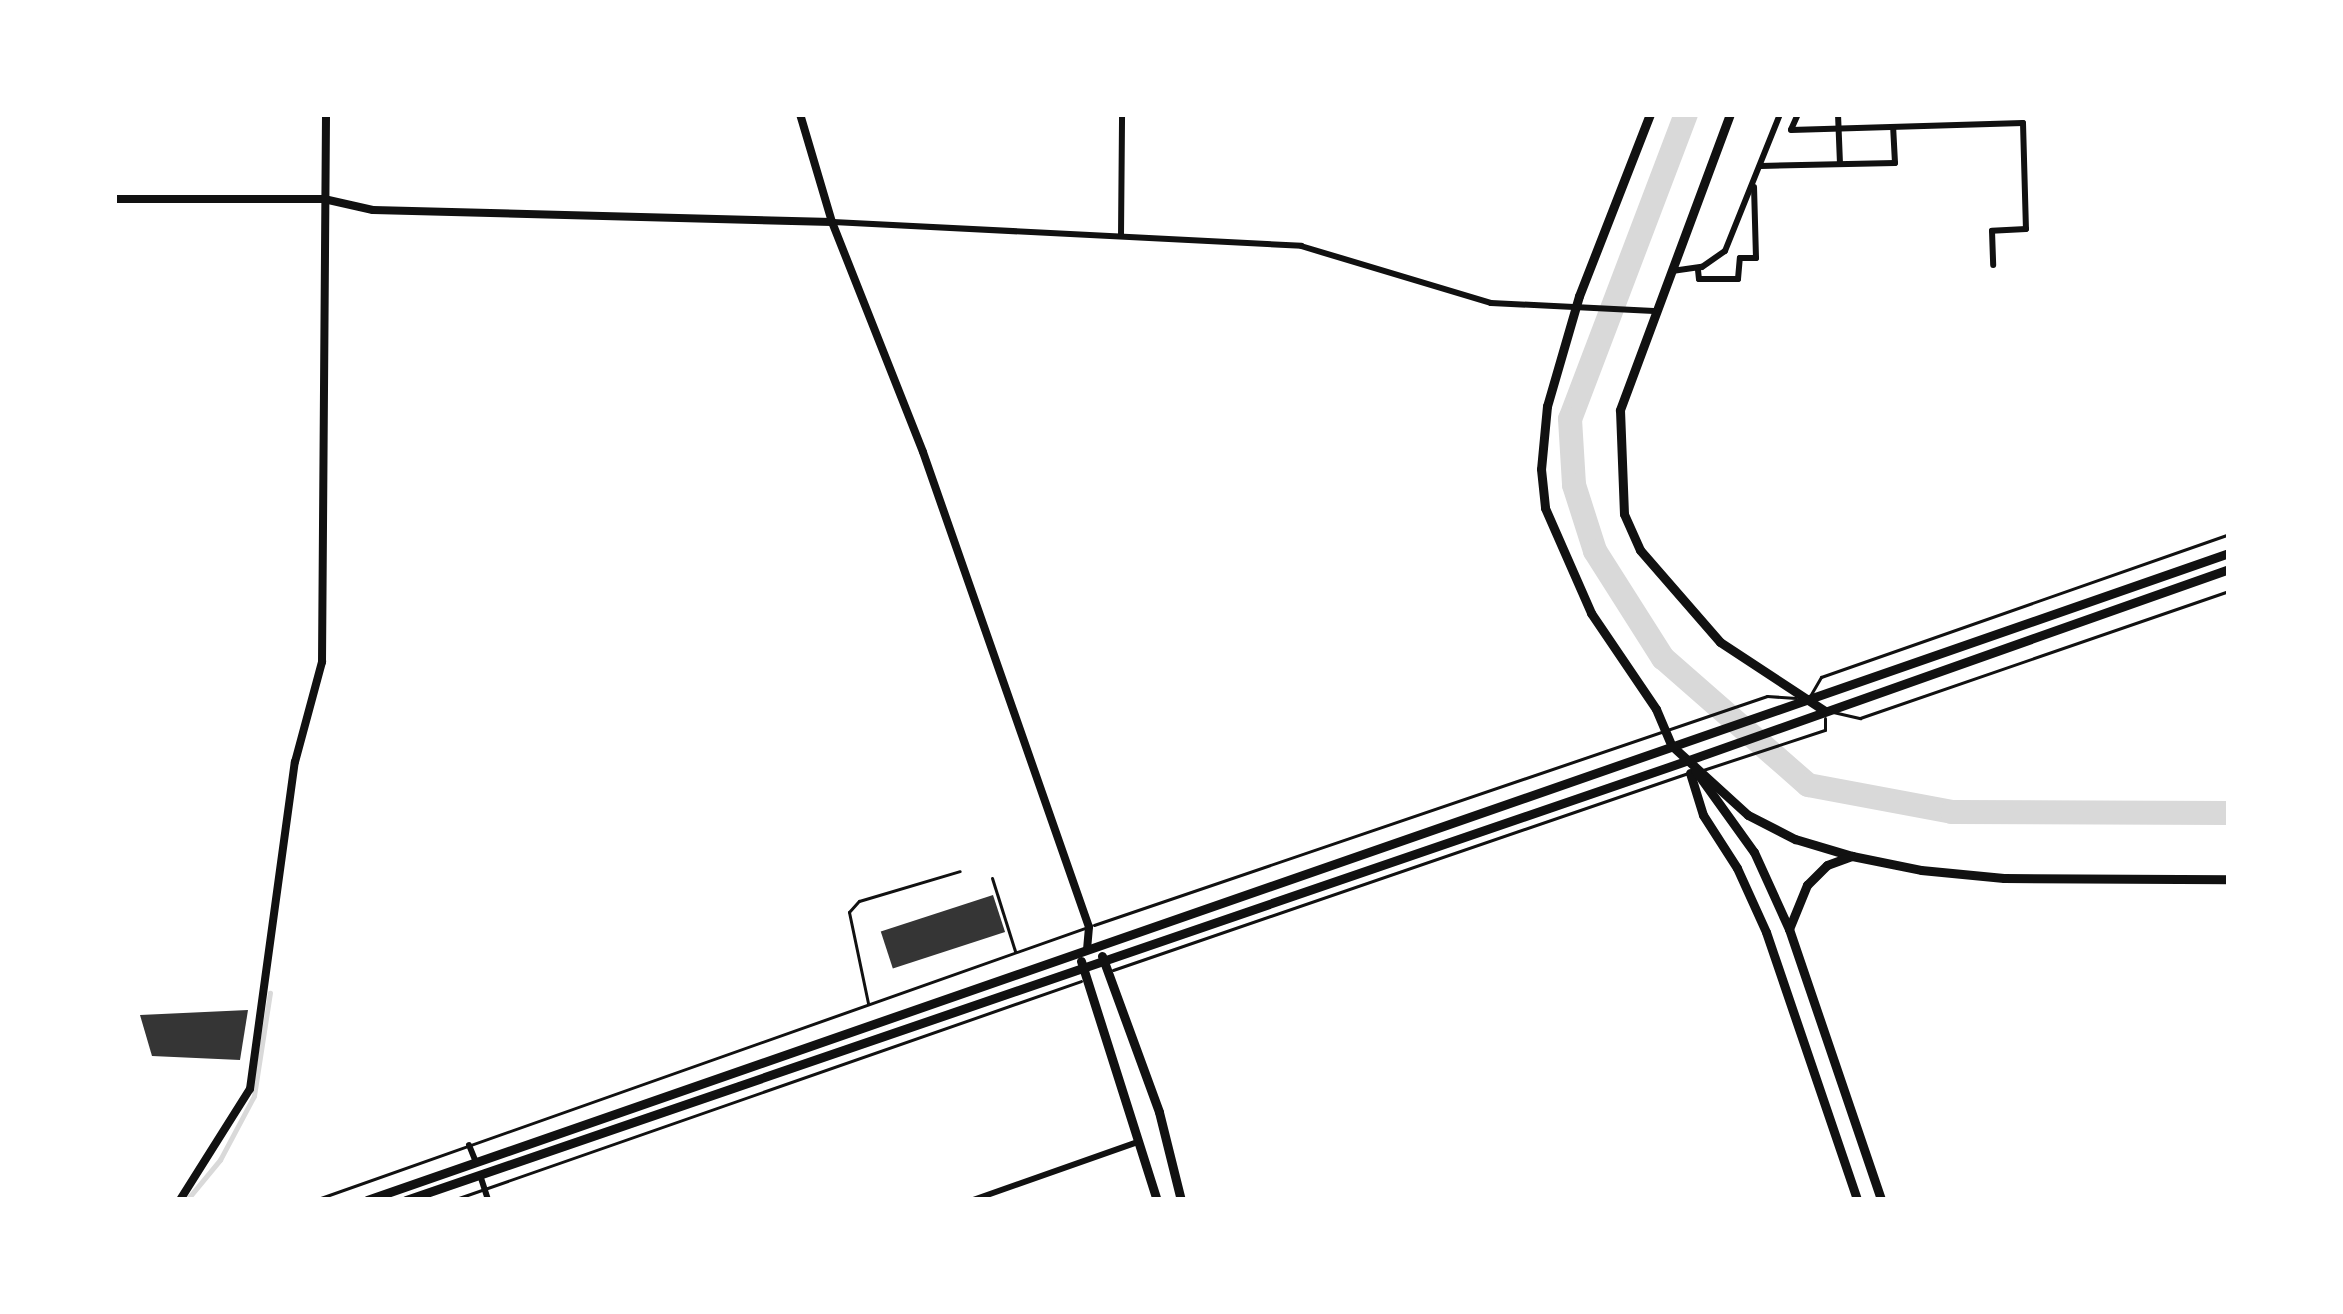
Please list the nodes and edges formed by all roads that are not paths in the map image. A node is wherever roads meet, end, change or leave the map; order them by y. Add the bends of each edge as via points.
1 (326, 114) edge
2 (800, 114) edge
3 (1122, 114) edge
4 (1650, 114) edge
5 (1730, 114) edge
6 (1780, 114) edge
7 (1798, 114) edge
8 (1838, 114) edge
9 (2023, 118) edge
10 (1893, 127) junction
11 (1838, 129) junction
12 (1791, 130) junction
13 (1774, 132) junction
14 (1840, 164) junction
15 (1760, 166) junction
16 (1754, 184) junction
17 (114, 199) edge
18 (324, 199) junction
19 (832, 222) junction
20 (1121, 236) junction
21 (1993, 266) dead end
22 (1697, 268) junction
23 (1672, 271) junction
24 (1575, 310) junction
25 (1654, 311) junction
26 (2229, 534) edge
27 (2229, 553) edge
28 (2229, 569) edge
29 (2229, 591) edge
30 (1808, 699) junction
31 (1825, 710) junction
32 (1666, 732) junction
33 (1672, 745) junction
34 (1693, 768) junction
35 (1852, 856) junction
36 (960, 871) dead end
37 (992, 878) dead end
38 (2229, 879) edge
39 (1089, 927) junction
40 (1789, 929) junction
41 (1087, 950) junction
42 (1016, 952) junction
43 (1106, 957) junction
44 (1079, 965) junction
45 (1111, 970) junction
46 (1084, 980) junction
47 (868, 1005) junction
48 (1138, 1142) junction
49 (469, 1145) junction
50 (475, 1161) junction
51 (479, 1174) junction
52 (484, 1189) junction
53 (181, 1200) edge
54 (315, 1200) edge
55 (367, 1200) edge
56 (406, 1200) edge
57 (454, 1200) edge
58 (488, 1200) edge
59 (974, 1200) edge
60 (1157, 1200) edge
61 (1181, 1200) edge
62 (1857, 1200) edge
63 (1881, 1200) edge

1 - 18 street
2 - 19 street
3 - 20 street
4 - 24 main road
5 - 23 main road
6 - 13 street
7 - 12 street
8 - 11 street
9 - 10 street
9 - 21 street via 2026,229 1993,231
10 - 11 street
10 - 14 street via 1895,163
11 - 12 street
11 - 14 street
12 - 13 street
13 - 15 street
14 - 15 street
15 - 16 street
16 - 22 street via 1725,251
16 - 22 street via 1756,257 1741,258 1738,279 1699,279
17 - 18 street
18 - 19 street via 373,210
18 - 53 street via 322,662 295,762 250,1089
19 - 20 street
19 - 39 street via 923,452
20 - 24 street via 1301,246 1491,303
22 - 23 street
23 - 25 main road
24 - 25 street
24 - 32 main road via 1547,406 1545,508 1591,613
25 - 30 main road via 1620,410 1624,514 1640,550 1720,642
26 - 30 lane via 1821,677
27 - 30 main road
28 - 31 main road
29 - 31 lane via 1860,718
30 - 31 main road
30 - 32 lane via 1767,696
30 - 33 main road
31 - 34 main road via 1712,752
31 - 34 lane via 1825,730 1721,768
32 - 33 main road
32 - 39 lane
33 - 34 main road
33 - 41 main road
34 - 35 main road via 1748,815
34 - 40 main road via 1754,852
34 - 43 main road
34 - 45 lane
34 - 62 main road via 1703,815 1766,932
35 - 38 main road via 2005,878
35 - 40 main road via 1807,884
36 - 47 lane via 849,912
37 - 42 lane
39 - 41 street
39 - 42 lane
40 - 63 main road
41 - 43 main road
41 - 44 main road
41 - 50 main road
42 - 47 lane
43 - 44 main road
43 - 45 main road
44 - 46 main road
44 - 51 main road
45 - 46 lane
45 - 61 main road
46 - 48 main road
46 - 52 lane
47 - 49 lane
48 - 59 street
48 - 60 main road
49 - 50 street
49 - 54 lane
50 - 51 street
50 - 55 main road
51 - 52 street
51 - 56 main road
52 - 57 lane
52 - 58 street

